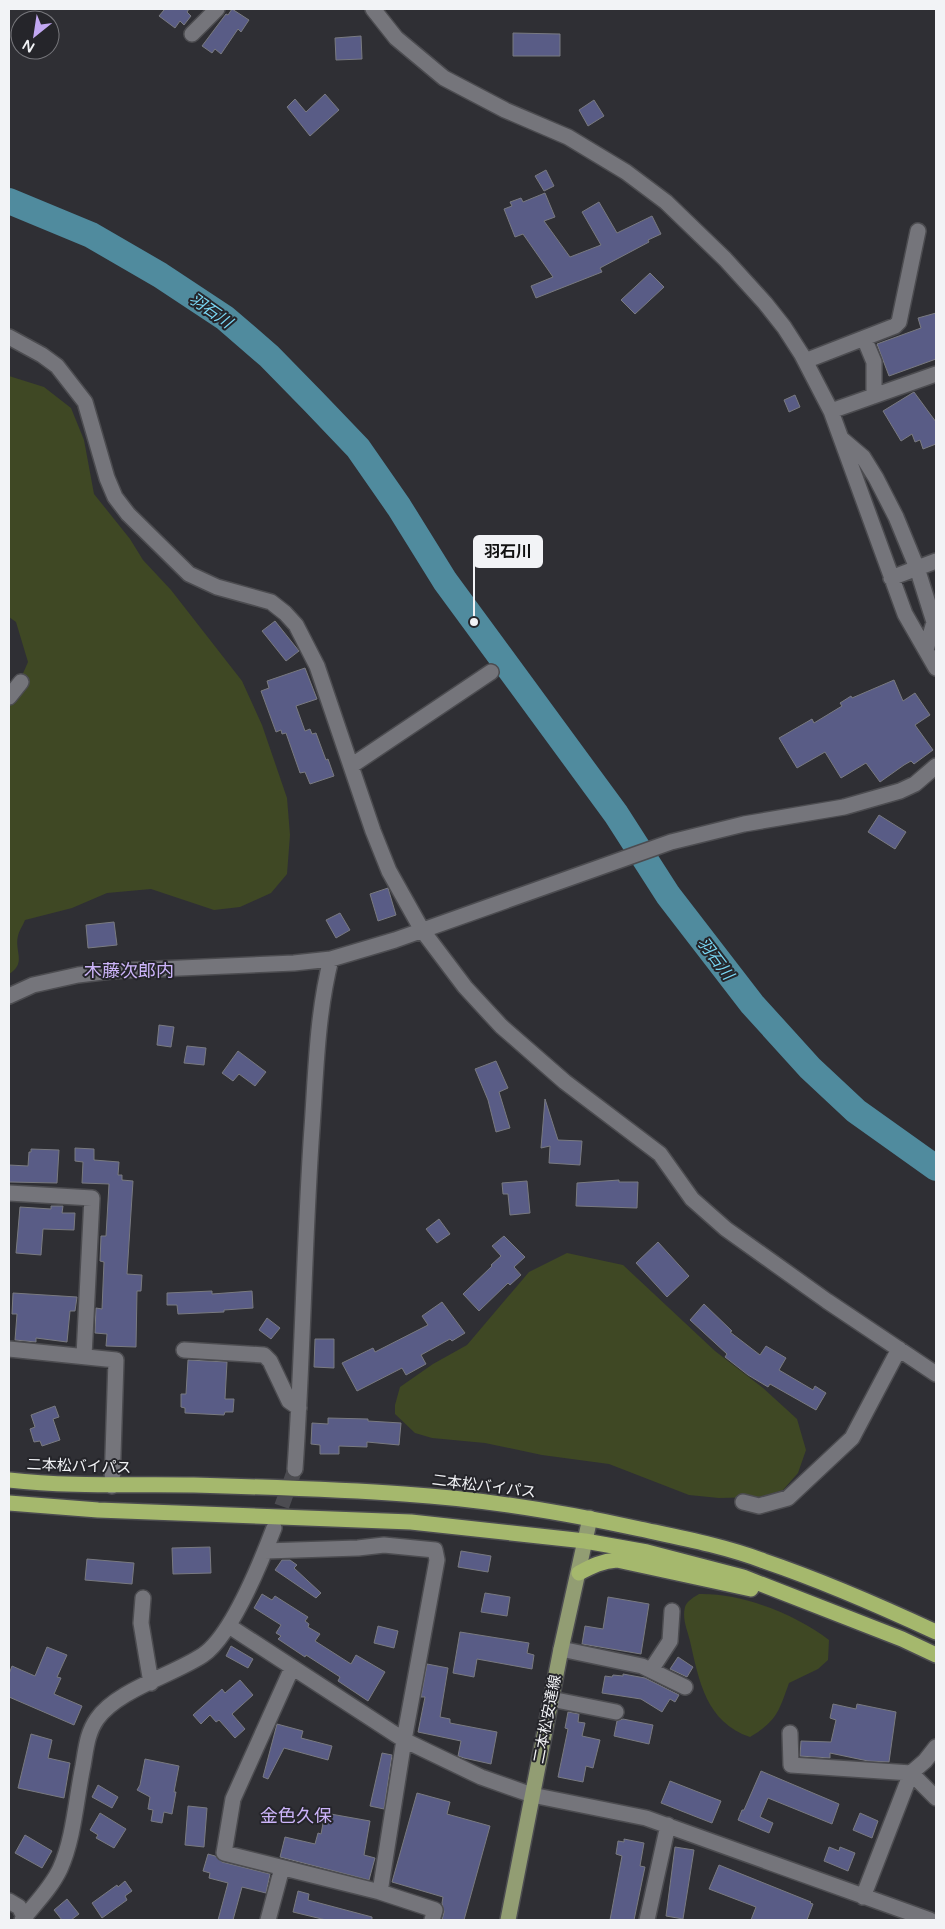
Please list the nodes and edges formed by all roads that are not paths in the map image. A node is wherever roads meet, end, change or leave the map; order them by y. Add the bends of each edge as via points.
1 (217, 9) edge
2 (373, 9) edge
3 (192, 34) dead end
4 (918, 231) dead end
5 (9, 337) edge
6 (864, 338) junction
7 (805, 361) junction
8 (936, 374) edge
9 (874, 396) junction
10 (831, 411) junction
11 (843, 440) junction
12 (936, 561) edge
13 (918, 568) junction
14 (891, 578) junction
15 (926, 650) junction
16 (936, 668) edge
17 (491, 672) dead end
18 (21, 682) dead end
19 (9, 697) edge
20 (351, 766) junction
21 (936, 766) edge
22 (422, 930) junction
23 (331, 959) junction
24 (9, 996) edge
25 (9, 1193) edge
26 (9, 1349) edge
27 (899, 1349) junction
28 (184, 1350) dead end
29 (84, 1356) junction
30 (936, 1374) edge
31 (299, 1408) junction
32 (295, 1468) tunnel mouth
33 (9, 1480) edge
34 (112, 1486) junction
35 (743, 1502) dead end
36 (9, 1503) edge
37 (590, 1518) junction
38 (274, 1528) tunnel mouth
39 (586, 1541) junction
40 (265, 1551) junction
41 (579, 1573) junction
42 (787, 1593) junction
43 (143, 1598) dead end
44 (672, 1611) dead end
45 (229, 1626) junction
46 (936, 1632) edge
47 (561, 1648) junction
48 (936, 1655) edge
49 (292, 1668) junction
50 (651, 1670) junction
51 (151, 1683) junction
52 (685, 1687) dead end
53 (551, 1700) junction
54 (616, 1712) dead end
55 (790, 1733) dead end
56 (404, 1740) junction
57 (936, 1747) edge
58 (911, 1774) junction
59 (532, 1795) junction
60 (936, 1798) edge
61 (668, 1825) junction
62 (282, 1868) junction
63 (380, 1892) junction
64 (863, 1897) junction
65 (9, 1901) edge
66 (24, 1919) edge
67 (268, 1920) edge
68 (432, 1920) edge
69 (508, 1920) edge
70 (647, 1920) edge
71 (930, 1920) edge

1 - 3 street
2 - 7 street via 396,38 444,78 505,110 568,137 626,172 666,202 726,259 765,303
4 - 6 street via 899,322
5 - 20 street via 57,366 85,402 107,478 115,497 128,514 189,574 217,587 271,602 296,625 317,666
6 - 7 street
6 - 9 street via 874,362
7 - 10 street
8 - 9 street
9 - 10 street
10 - 11 street
11 - 13 street via 863,457 876,478
11 - 14 street
12 - 13 street
13 - 14 street
13 - 15 street via 934,622
14 - 15 street via 905,614
15 - 16 street
17 - 20 street
18 - 19 street
20 - 22 street via 390,871
21 - 22 street via 900,792 844,807 744,824 666,844
22 - 23 street
22 - 27 street via 465,988 501,1026 565,1082 660,1154 692,1199 739,1238
23 - 24 street via 111,971 33,985
23 - 31 street via 323,990 318,1039
25 - 29 street via 92,1198
26 - 29 street
27 - 30 street
27 - 35 street via 852,1438 788,1498 758,1506
28 - 31 street via 264,1355 289,1401
29 - 34 street via 116,1360
31 - 32 street
33 - 34 highway, 二本松バイパス
34 - 37 highway, 二本松バイパス via 193,1485 406,1494
36 - 39 highway via 98,1510 411,1522
37 - 39 main road, 二本松安達線
37 - 46 highway, 二本松バイパス via 708,1543 764,1560
38 - 40 street
39 - 41 main road, 二本松安達線
39 - 42 highway via 647,1552 743,1577
40 - 45 street
40 - 56 street via 384,1545 435,1550 437,1560
41 - 42 highway via 593,1565 617,1560 762,1592
41 - 47 main road, 二本松安達線
42 - 48 highway
43 - 51 street via 140,1623
44 - 50 street via 670,1641
45 - 49 street
45 - 51 street via 203,1655
47 - 50 street
47 - 53 main road, 二本松安達線
49 - 56 street
49 - 62 street via 234,1798 224,1853
50 - 52 street
51 - 66 street via 109,1706 88,1734 72,1826 60,1869
53 - 54 street
53 - 59 main road, 二本松安達線
55 - 58 street via 791,1764
56 - 59 street via 481,1777
56 - 63 street
57 - 58 street
58 - 60 street
58 - 64 street
59 - 61 street
59 - 69 main road, 二本松安達線
61 - 64 street
61 - 70 street
62 - 63 street
62 - 67 street
63 - 68 street via 434,1910
64 - 71 street
65 - 66 street via 19,1908

